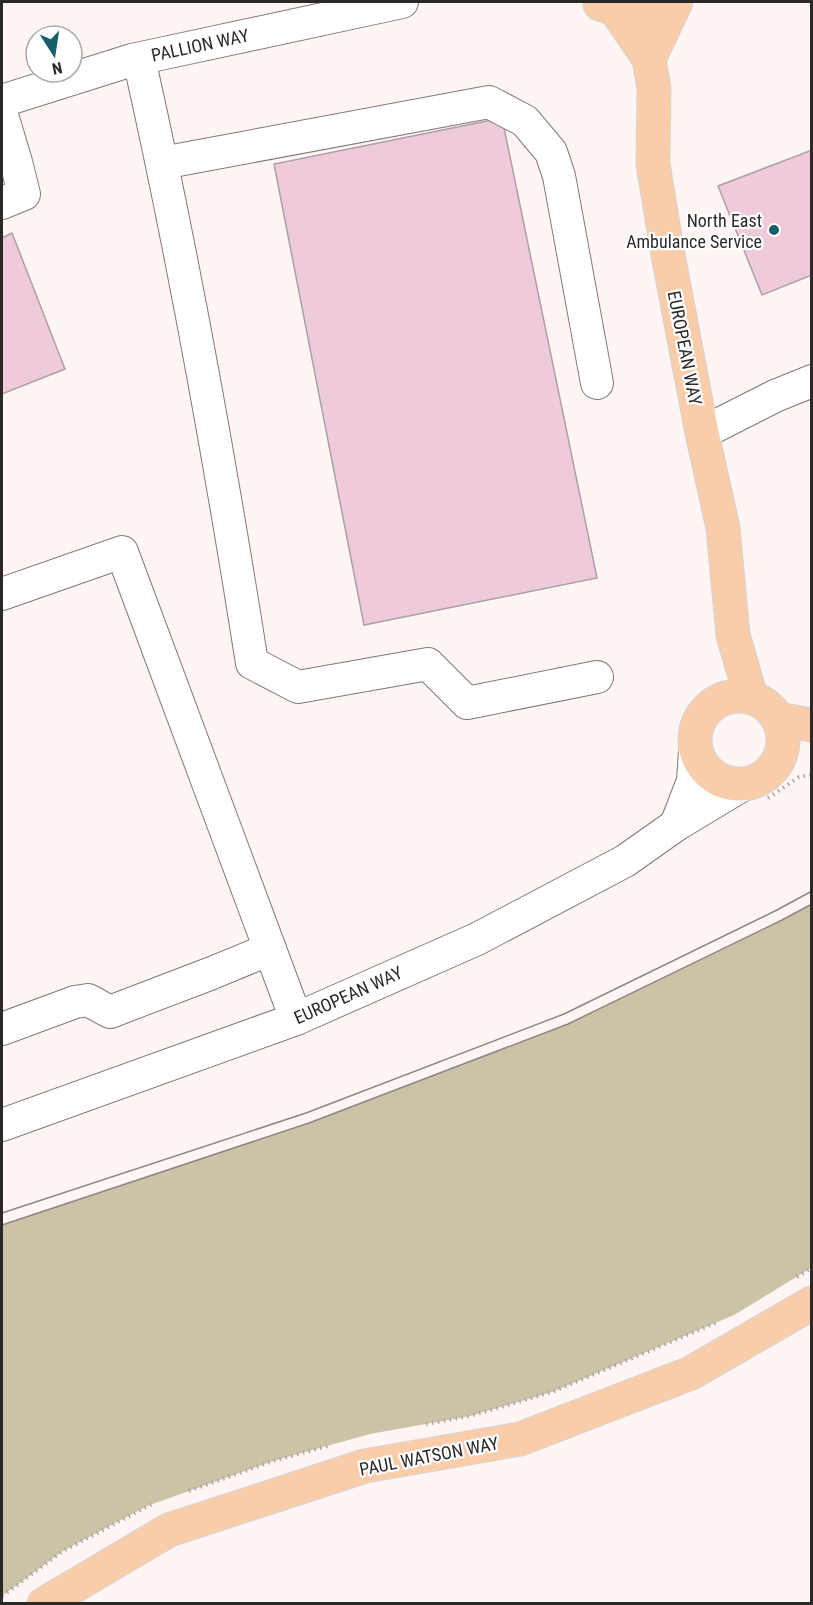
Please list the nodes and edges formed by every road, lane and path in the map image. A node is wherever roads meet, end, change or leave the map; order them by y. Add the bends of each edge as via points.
1 (402, 2) edge
2 (664, 2) edge
3 (676, 2) edge
4 (606, 5) edge
5 (139, 59) junction
6 (649, 59) junction
7 (2, 101) edge
8 (2, 115) edge
9 (162, 163) junction
10 (2, 203) edge
11 (812, 381) edge
12 (597, 383) dead end
13 (702, 433) junction
14 (2, 594) edge
15 (597, 677) dead end
16 (735, 698) junction
17 (778, 719) junction
18 (812, 725) edge
19 (797, 749) edge
20 (695, 751) junction
21 (744, 784) junction
22 (676, 825) junction
23 (270, 949) junction
24 (296, 1019) junction
25 (2, 1029) edge
26 (2, 1125) edge
27 (812, 1303) edge
28 (44, 1604) edge

1 - 5 street, PALLION WAY
2 - 4 main road via 657,7 626,12
3 - 6 main road
4 - 6 main road
5 - 7 street, PALLION WAY
5 - 9 street
6 - 13 main road, EUROPEAN WAY via 654,88 653,164
8 - 10 street via 24,194
9 - 12 street via 489,102 525,121 551,152 559,176
9 - 15 street via 197,333 252,663 298,687 428,664 467,703
11 - 13 street
13 - 16 main road, EUROPEAN WAY via 723,528
14 - 23 street via 122,552
16 - 17 main road via 765,703
16 - 20 main road via 706,708 695,729
17 - 18 main road
17 - 19 main road via 784,737
19 - 21 main road via 767,775
20 - 21 main road via 708,772 718,779
20 - 22 street via 693,781
21 - 22 street, EUROPEAN WAY
22 - 24 street, EUROPEAN WAY via 625,861 477,939
23 - 24 street
23 - 25 street via 110,1012 88,1000 75,1002
24 - 26 street, EUROPEAN WAY
27 - 28 main road, PAUL WATSON WAY via 691,1373 520,1439 364,1466 169,1530

